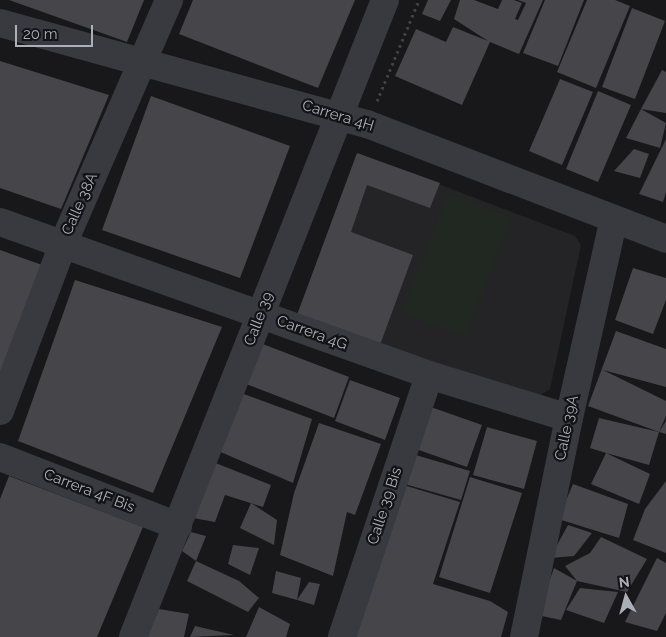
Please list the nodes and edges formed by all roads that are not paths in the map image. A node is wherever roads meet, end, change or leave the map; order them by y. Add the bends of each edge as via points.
1 (169, 0) edge
2 (385, 0) edge
3 (0, 23) edge
4 (143, 62) junction
5 (338, 115) junction
6 (614, 219) junction
7 (0, 222) edge
8 (666, 239) edge
9 (63, 244) junction
10 (261, 315) junction
11 (429, 375) junction
12 (0, 411) edge
13 (569, 418) junction
14 (0, 457) edge
15 (178, 526) junction
16 (133, 637) edge
17 (342, 637) edge
18 (524, 637) edge

1 - 4 street, Calle 38A
2 - 5 street, Calle 39
3 - 4 street, Carrera 4H
4 - 5 street, Carrera 4H
4 - 9 street, Calle 38A
5 - 6 street, Carrera 4H
5 - 10 street, Calle 39
6 - 8 street, Carrera 4H
6 - 13 street, Calle 39A
7 - 9 street, Carrera 4G
9 - 10 street, Carrera 4G
9 - 12 street, Calle 38A
10 - 11 street, Carrera 4G
10 - 15 street, Calle 39
11 - 13 street, Carrera 4G
11 - 17 street, Calle 39 Bis
13 - 18 street, Calle 39A
14 - 15 street, Carrera 4F Bis
15 - 16 street, Calle 39

